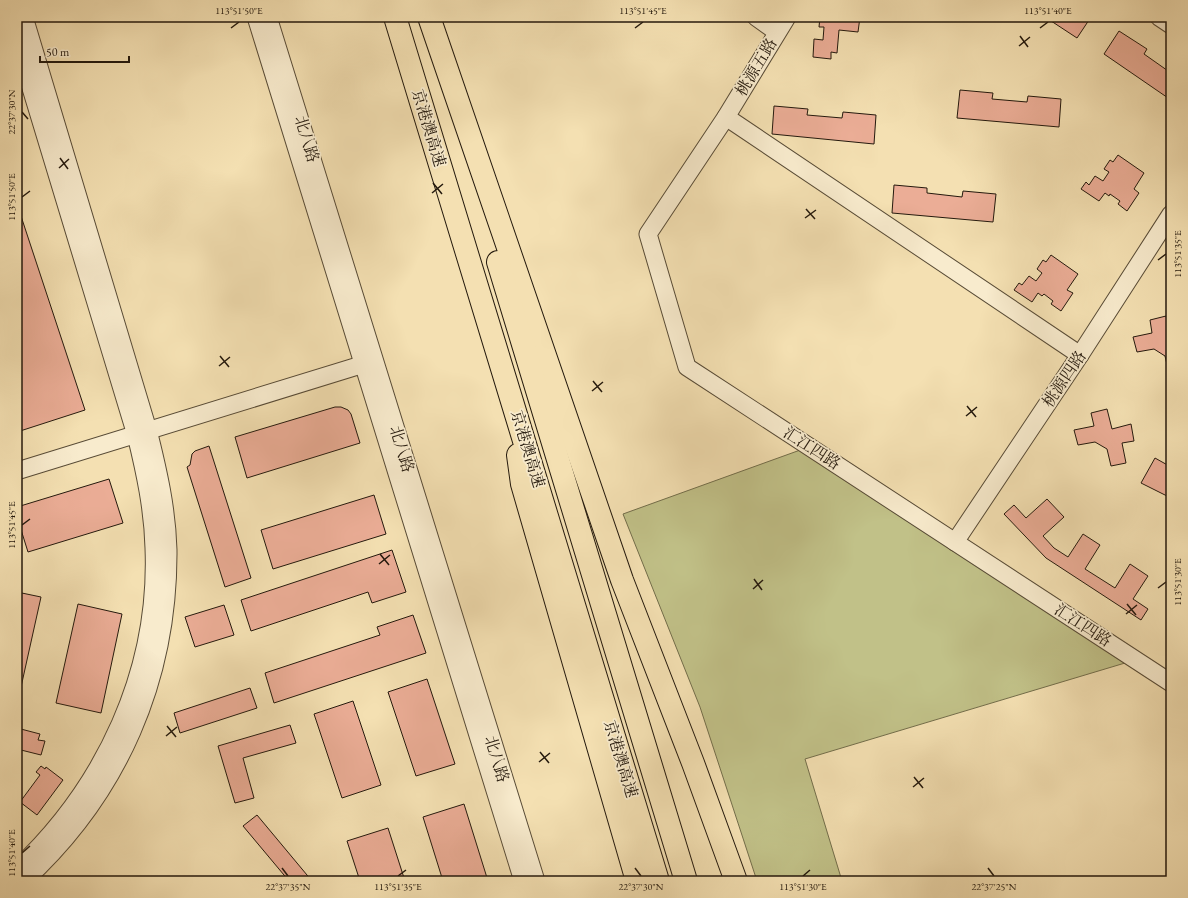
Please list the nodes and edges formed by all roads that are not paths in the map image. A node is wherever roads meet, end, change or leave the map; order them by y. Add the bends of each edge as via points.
1 (24, 17) edge
2 (256, 17) edge
3 (268, 17) edge
4 (395, 17) edge
5 (424, 17) edge
6 (429, 17) edge
7 (756, 17) edge
8 (787, 17) edge
9 (1159, 17) edge
10 (1171, 25) edge
11 (777, 32) junction
12 (17, 42) edge
13 (726, 117) junction
14 (1171, 214) edge
15 (1080, 355) junction
16 (370, 362) junction
17 (507, 382) junction
18 (142, 433) junction
19 (17, 471) edge
20 (956, 542) junction
21 (1171, 683) edge
22 (17, 869) edge
23 (733, 873) edge
24 (637, 878) edge
25 (24, 881) edge
26 (524, 881) edge
27 (536, 881) edge
28 (658, 881) edge
29 (686, 881) edge

1 - 18 street
2 - 16 street, 北八路
3 - 16 street, 北八路
4 - 17 highway, 京港澳高速
5 - 29 highway, 京港澳高速
6 - 23 highway via 622,580
7 - 11 street
8 - 11 street, 桃源五路
9 - 10 street
11 - 13 street, 桃源五路
12 - 18 street
13 - 15 street
13 - 20 street, 汇江四路 via 648,234 687,367
14 - 15 street, 桃源四路
15 - 20 street, 桃源四路
16 - 18 street
16 - 26 street, 北八路 via 417,542
16 - 27 street, 北八路 via 431,546
17 - 24 highway via 522,484
17 - 28 highway, 京港澳高速
18 - 19 street
18 - 22 street via 154,549 153,584 149,623 132,694 116,738 93,778 64,818
18 - 25 street via 160,477 168,549 163,625 155,662 128,743 105,785 44,863
20 - 21 street, 汇江四路

